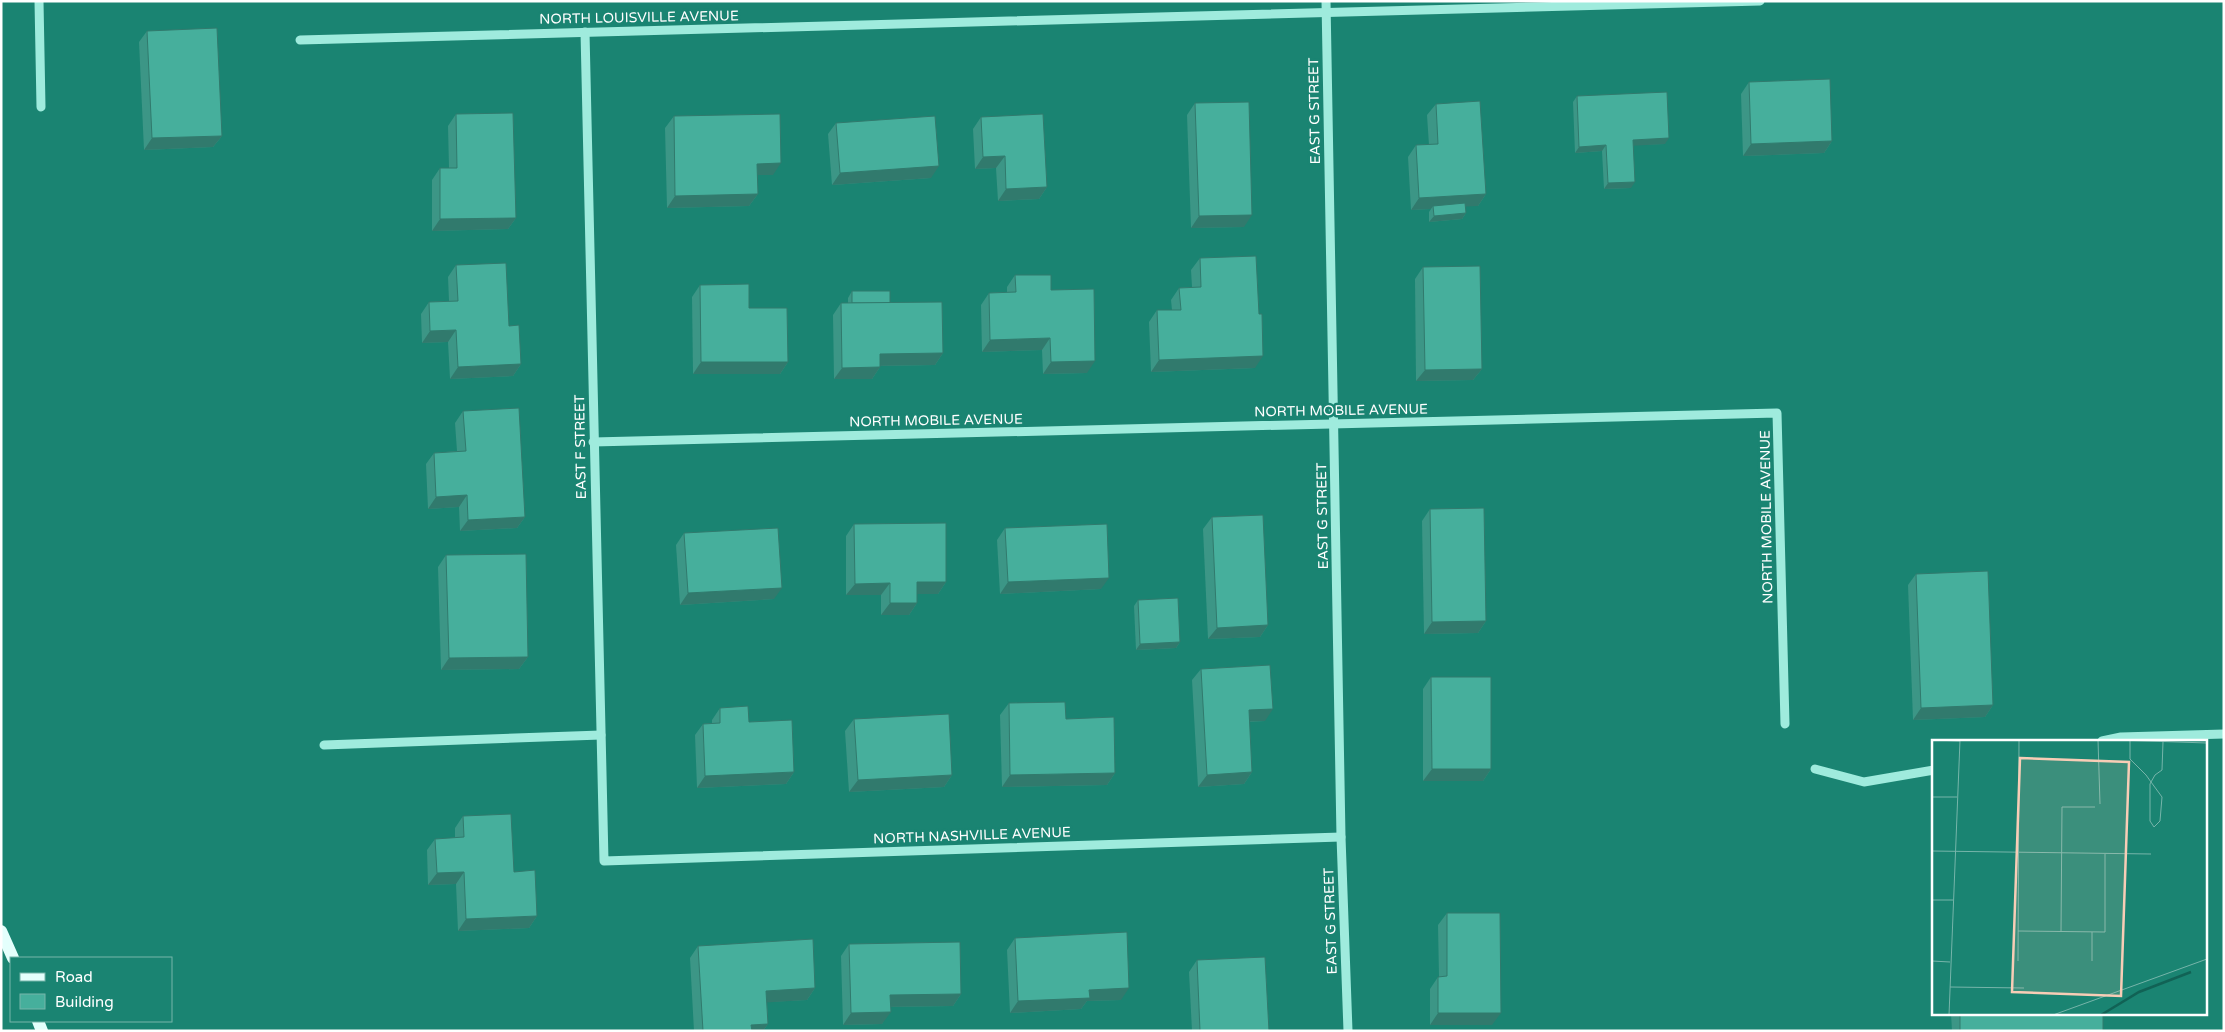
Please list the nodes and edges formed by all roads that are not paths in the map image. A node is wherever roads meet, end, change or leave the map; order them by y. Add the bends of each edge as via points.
1 (39, 1) edge
2 (1326, 1) edge
3 (1760, 1) edge
4 (1326, 13) junction
5 (585, 32) junction
6 (300, 40) dead end
7 (41, 107) dead end
8 (1334, 424) junction
9 (593, 442) junction
10 (1785, 724) dead end
11 (2224, 734) edge
12 (601, 735) junction
13 (2108, 740) edge
14 (324, 744) dead end
15 (1815, 769) dead end
16 (1932, 770) edge
17 (1341, 837) junction
18 (604, 861) joint
19 (1, 931) edge
20 (12, 957) edge
21 (1348, 1031) edge

1 - 7 street
2 - 4 street, EAST G STREET
3 - 4 street, NORTH LOUISVILLE AVENUE
4 - 5 street, NORTH LOUISVILLE AVENUE
4 - 8 street, EAST G STREET
5 - 6 street, NORTH LOUISVILLE AVENUE
5 - 9 street, EAST F STREET
8 - 9 street, NORTH MOBILE AVENUE
8 - 10 street, NORTH MOBILE AVENUE via 1777,412
8 - 17 street, EAST G STREET
9 - 12 street, EAST F STREET
11 - 13 street
12 - 14 street
12 - 18 street, EAST F STREET
15 - 16 street via 1864,782
17 - 18 street, NORTH NASHVILLE AVENUE
17 - 21 street, EAST G STREET
19 - 20 main road

